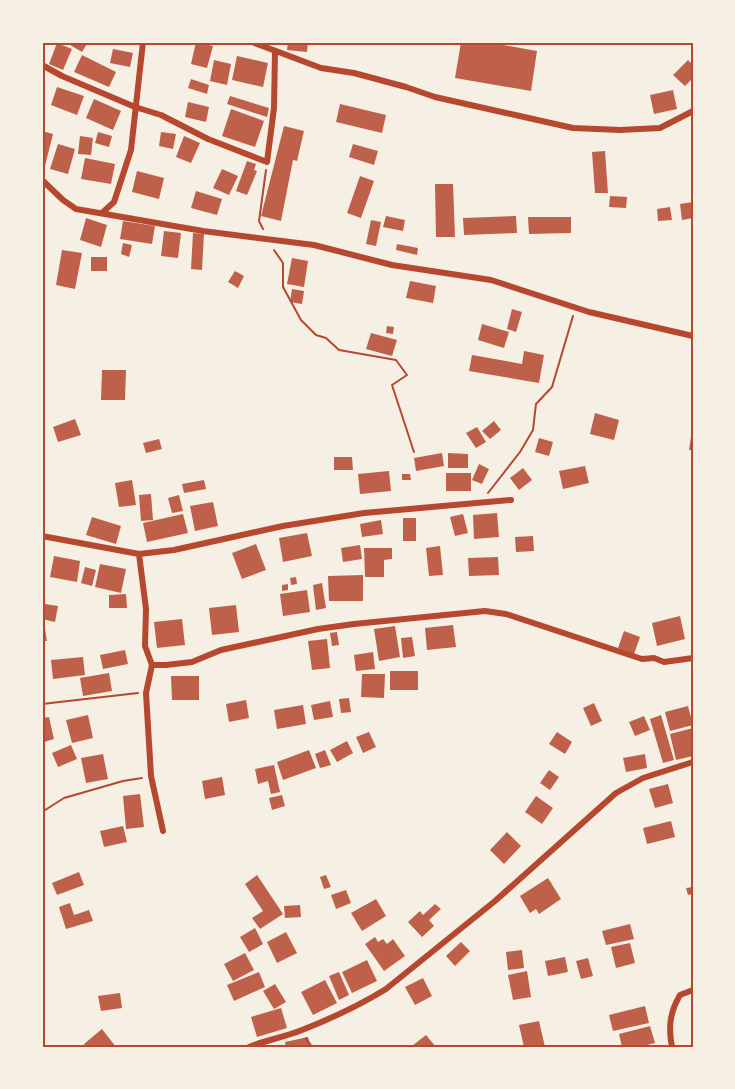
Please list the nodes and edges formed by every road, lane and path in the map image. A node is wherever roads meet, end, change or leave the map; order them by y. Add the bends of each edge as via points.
1 (143, 42) edge
2 (252, 42) edge
3 (275, 52) junction
4 (42, 65) edge
5 (135, 107) junction
6 (693, 111) edge
7 (267, 162) junction
8 (42, 180) edge
9 (102, 213) junction
10 (268, 240) junction
11 (576, 308) junction
12 (691, 336) edge
13 (414, 452) dead end
14 (511, 500) dead end
15 (481, 502) junction
16 (42, 536) edge
17 (139, 554) junction
18 (693, 658) edge
19 (152, 665) junction
20 (146, 693) junction
21 (42, 704) edge
22 (693, 762) edge
23 (151, 776) junction
24 (42, 812) edge
25 (163, 831) dead end
26 (693, 990) edge
27 (249, 1047) edge
28 (672, 1047) edge

1 - 5 street
2 - 3 street
3 - 6 street via 435,98 573,128 660,128
3 - 7 street via 274,108
4 - 5 street
5 - 7 street
5 - 9 street via 131,150 114,202
7 - 10 path via 258,221
8 - 9 street via 76,209
9 - 10 street
10 - 11 street via 314,245 382,263 502,282
10 - 13 path via 282,263 283,287 301,320 316,335 339,350 396,360 407,375 392,385
11 - 12 street
11 - 15 path via 552,387 536,404 533,430
14 - 15 street
15 - 17 street via 364,513
16 - 17 street
17 - 19 street via 146,609 145,646
18 - 19 street via 642,660 495,612 354,624 255,642 192,662
19 - 20 street
20 - 21 path
20 - 23 street
22 - 27 street via 643,778 616,793 495,901 386,989 302,1030
23 - 24 path via 64,798
23 - 25 street
26 - 28 street via 680,996 671,1013

